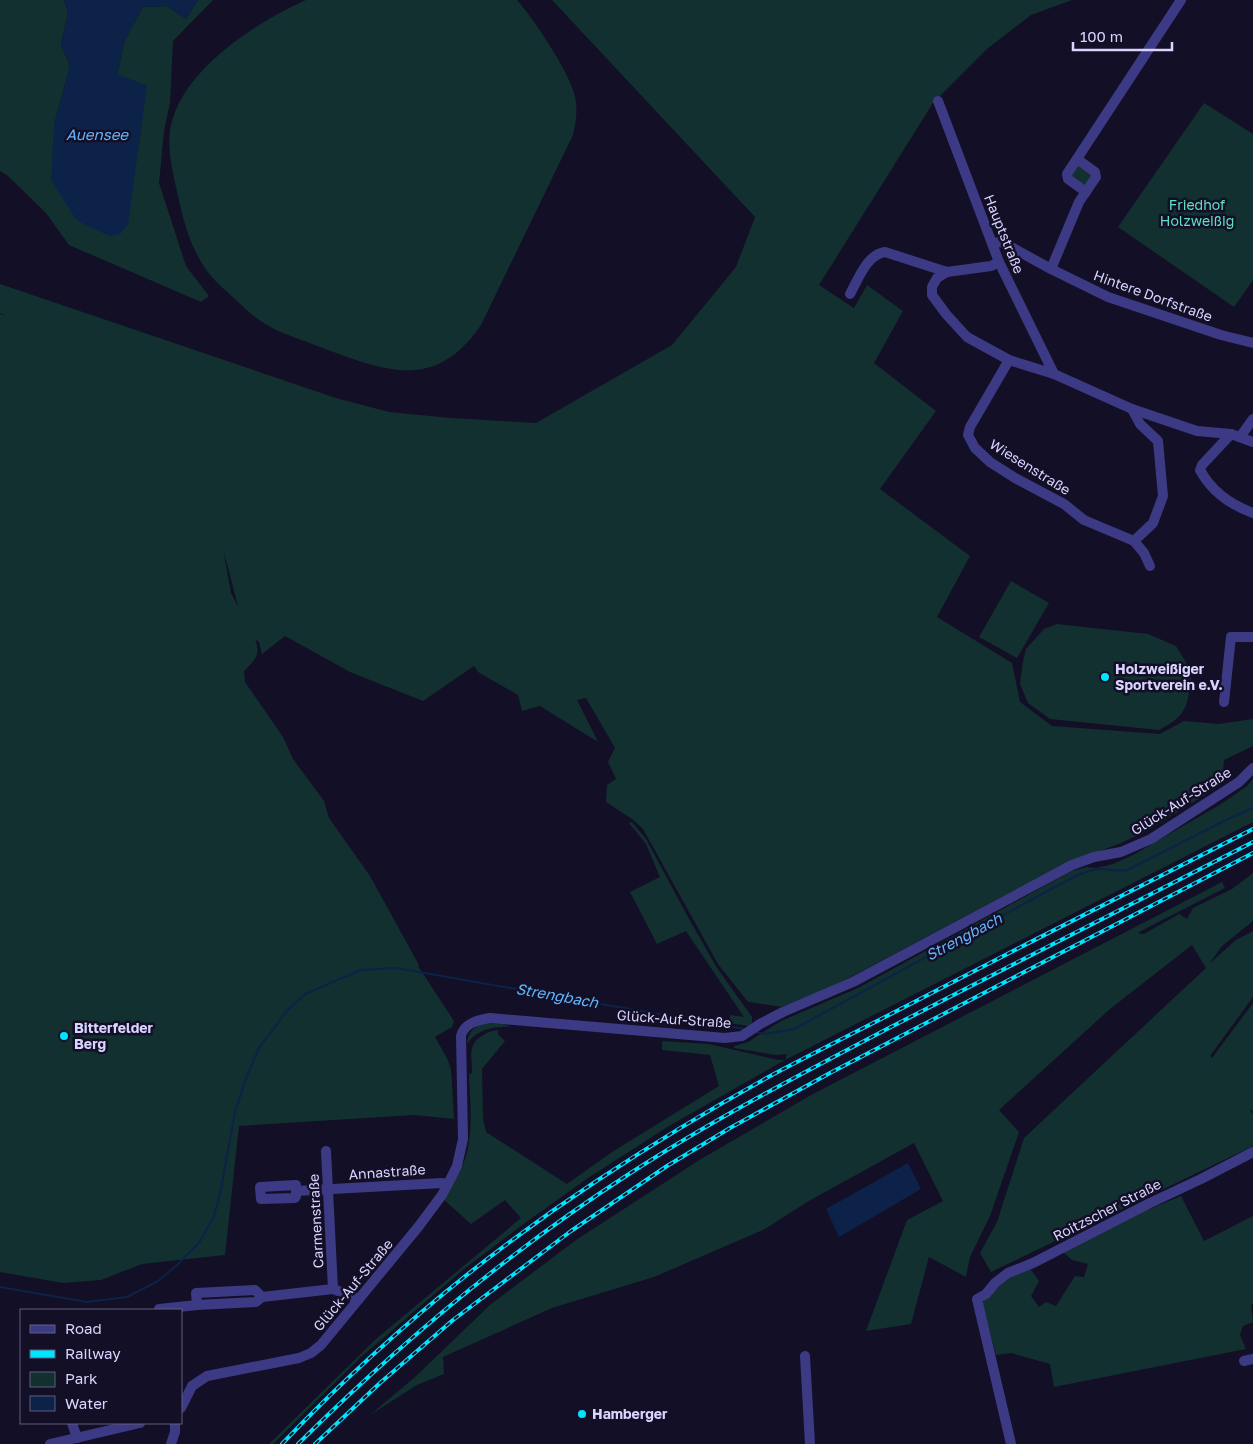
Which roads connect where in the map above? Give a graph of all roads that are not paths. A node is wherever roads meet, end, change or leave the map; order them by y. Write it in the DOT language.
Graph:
graph roads {
  1 [pos="1180,0"];
  2 [pos="938,101"];
  3 [pos="1077,159"];
  4 [pos="1086,192"];
  5 [pos="992,243"];
  6 [pos="999,262"];
  7 [pos="1051,269"];
  8 [pos="947,272"];
  9 [pos="850,294"];
  10 [pos="1253,343"];
  11 [pos="1009,360"];
  12 [pos="1054,374"];
  13 [pos="1132,409"];
  14 [pos="1253,419"];
  15 [pos="1236,436"];
  16 [pos="1253,442"];
  17 [pos="1253,513"];
  18 [pos="1134,541"];
  19 [pos="1150,566"];
  20 [pos="1253,637"];
  21 [pos="1224,702"];
  22 [pos="1253,768"];
  23 [pos="326,1151"];
  24 [pos="1253,1152"];
  25 [pos="447,1185"];
  26 [pos="328,1190"];
  27 [pos="296,1191"];
  28 [pos="333,1289"];
  29 [pos="359,1299"];
  30 [pos="159,1309"];
  31 [pos="805,1356"];
  32 [pos="182,1406"];
  33 [pos="72,1424"];
  34 [pos="175,1424"];
  35 [pos="123,1425"];
  36 [pos="77,1438"];
  37 [pos="50,1444"];
  38 [pos="171,1444"];
  39 [pos="810,1444"];
  40 [pos="1011,1444"];
  1 -- 3 [label="street"];
  2 -- 5 [label="street, Hauptstraße"];
  3 -- 4 [label="street"];
  3 -- 4 [label="street"];
  4 -- 7 [label="street"];
  5 -- 6 [label="street, Hauptstraße"];
  5 -- 7 [label="street, Hintere Dorfstraße"];
  6 -- 8 [label="street"];
  6 -- 12 [label="street, Hauptstraße"];
  7 -- 10 [label="street, Hintere Dorfstraße"];
  8 -- 9 [label="street"];
  8 -- 11 [label="street"];
  11 -- 12 [label="street"];
  11 -- 18 [label="street, Wiesenstraße"];
  12 -- 13 [label="street"];
  13 -- 15 [label="street"];
  13 -- 18 [label="street"];
  14 -- 15 [label="street"];
  15 -- 16 [label="street"];
  15 -- 17 [label="street"];
  18 -- 19 [label="street"];
  20 -- 21 [label="street"];
  22 -- 25 [label="street, Glück-Auf-Straße"];
  23 -- 26 [label="street, Carmenstraße"];
  24 -- 40 [label="street, Roitzscher Straße"];
  25 -- 26 [label="street, Annastraße"];
  25 -- 29 [label="street, Glück-Auf-Straße"];
  26 -- 27 [label="street, Annastraße"];
  26 -- 28 [label="street, Carmenstraße"];
  28 -- 29 [label="street"];
  28 -- 30 [label="street"];
  29 -- 32 [label="street, Glück-Auf-Straße"];
  31 -- 39 [label="street"];
  33 -- 36 [label="street"];
  34 -- 38 [label="street"];
  35 -- 36 [label="street"];
  36 -- 37 [label="street"];
}
